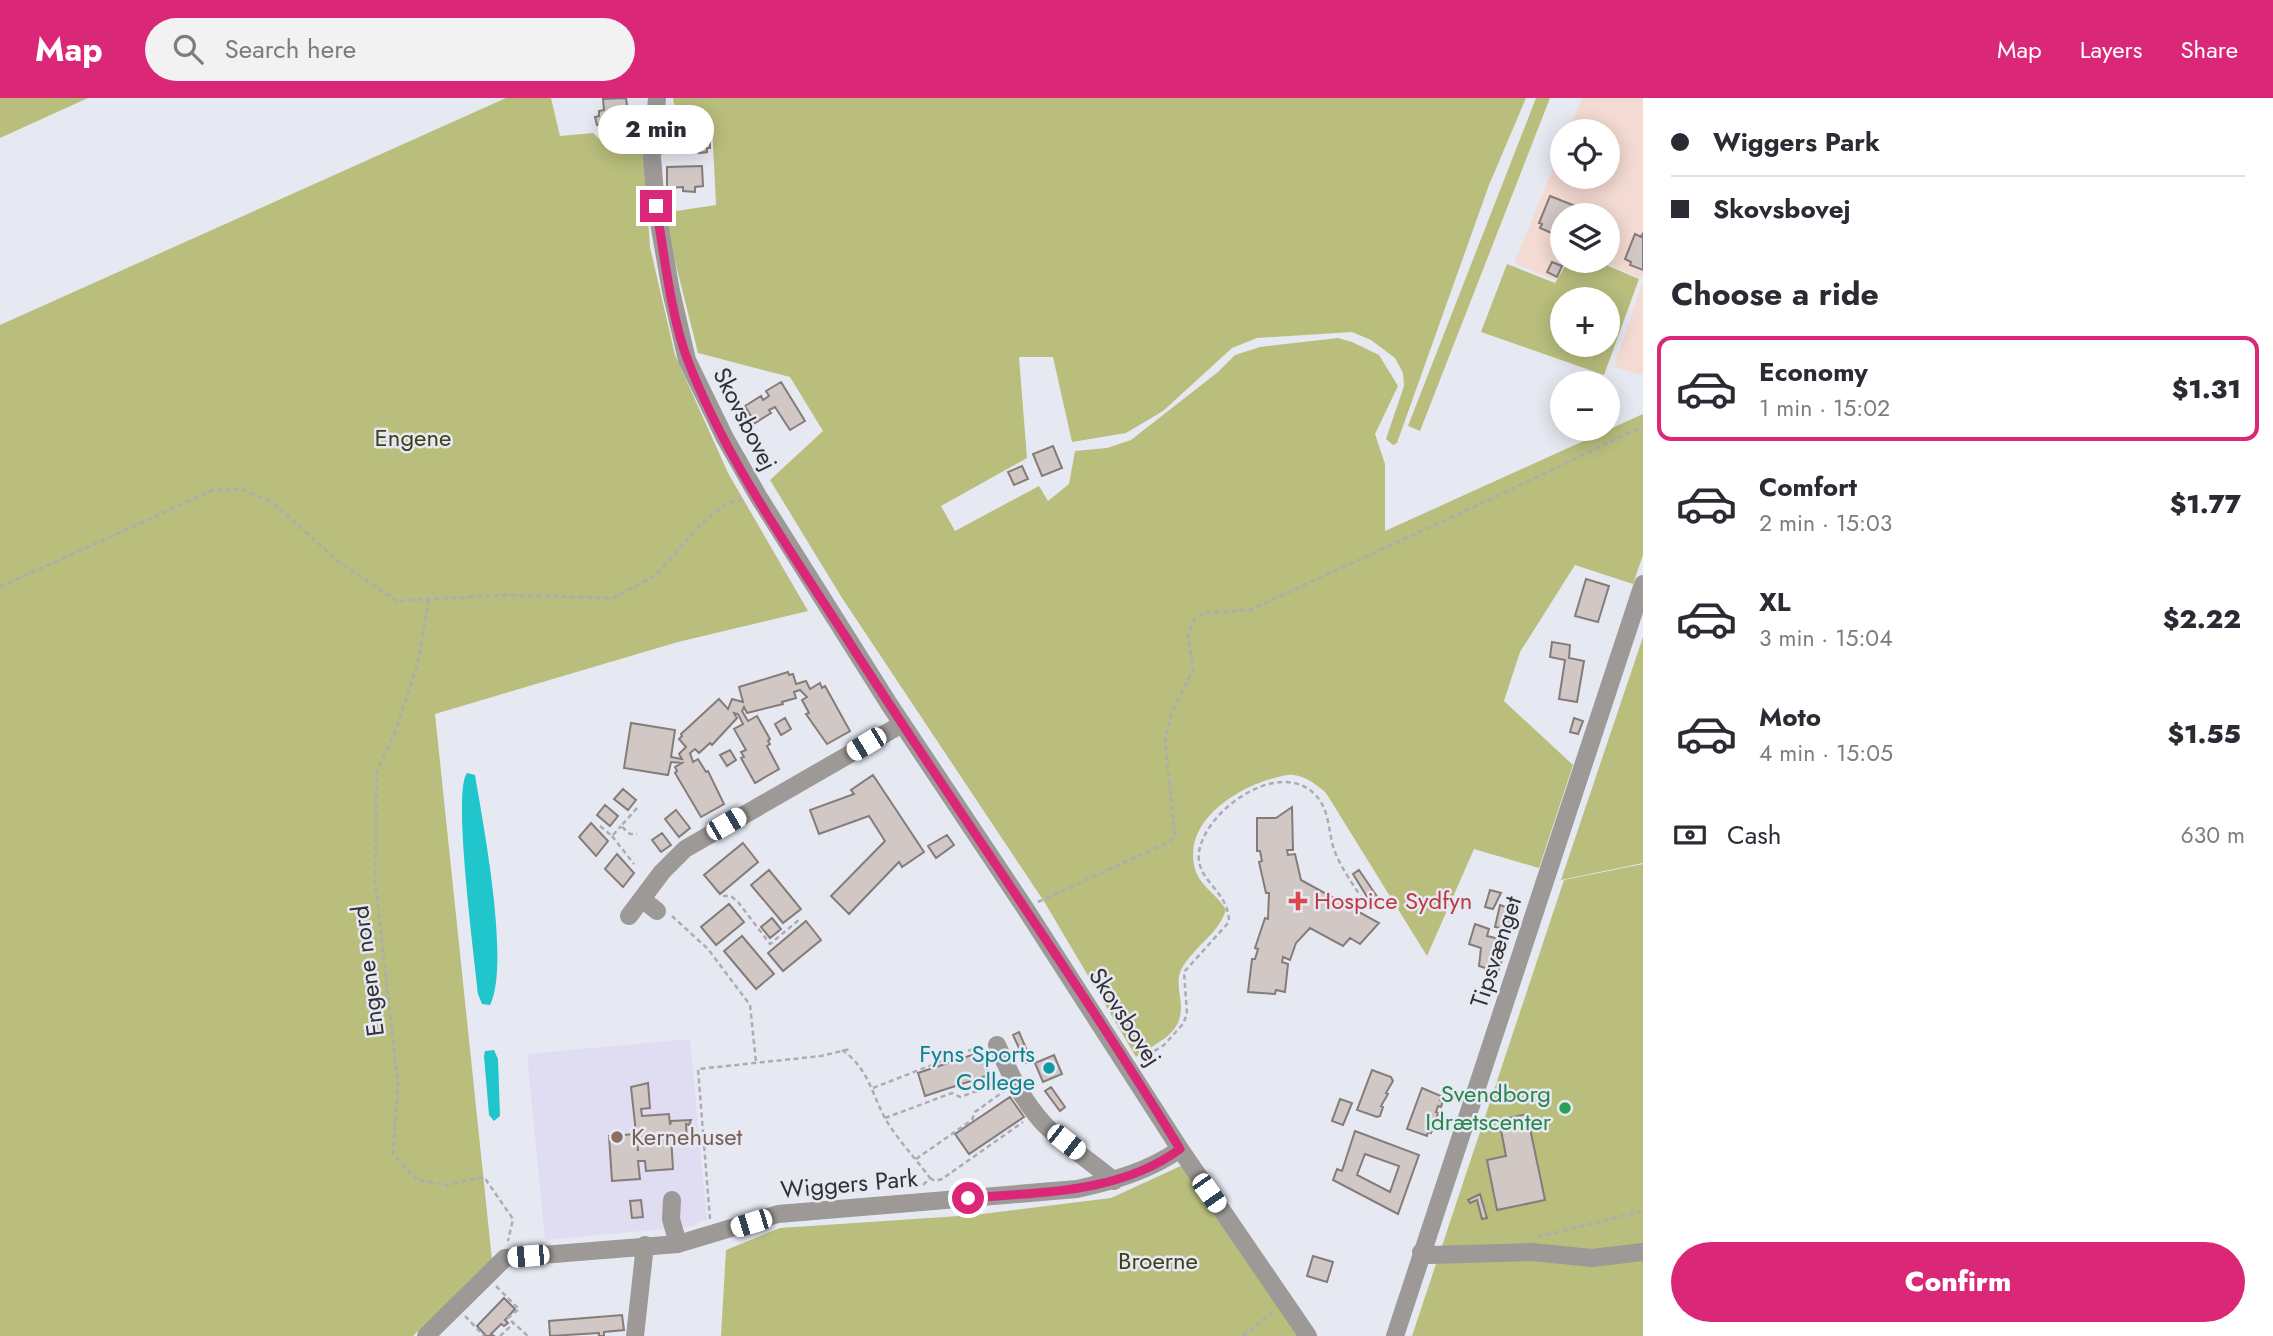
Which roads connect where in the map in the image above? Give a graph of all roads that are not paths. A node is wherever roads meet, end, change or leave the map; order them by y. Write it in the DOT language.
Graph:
graph roads {
  1 [pos="657,98"];
  2 [pos="1643,584"];
  3 [pos="902,724"];
  4 [pos="642,899"];
  5 [pos="657,911"];
  6 [pos="629,916"];
  7 [pos="997,1045"];
  8 [pos="1180,1149"];
  9 [pos="1114,1181"];
  10 [pos="671,1200"];
  11 [pos="678,1244"];
  12 [pos="645,1245"];
  13 [pos="1422,1252"];
  14 [pos="1643,1252"];
  15 [pos="426,1336"];
  16 [pos="635,1336"];
  17 [pos="1308,1336"];
  18 [pos="1395,1336"];
  1 -- 3 [label="street, Skovsbovej"];
  2 -- 13 [label="street, Tipsvænget"];
  3 -- 4 [label="street"];
  3 -- 8 [label="street, Skovsbovej"];
  4 -- 5 [label="street"];
  4 -- 6 [label="street"];
  7 -- 9 [label="street"];
  8 -- 9 [label="street, Wiggers Park"];
  8 -- 17 [label="street, Skovsbovej"];
  9 -- 11 [label="street, Wiggers Park"];
  10 -- 11 [label="street"];
  11 -- 12 [label="street, Wiggers Park"];
  12 -- 15 [label="street, Wiggers Park"];
  12 -- 16 [label="street"];
  13 -- 14 [label="street"];
  13 -- 18 [label="street, Tipsvænget"];
}
